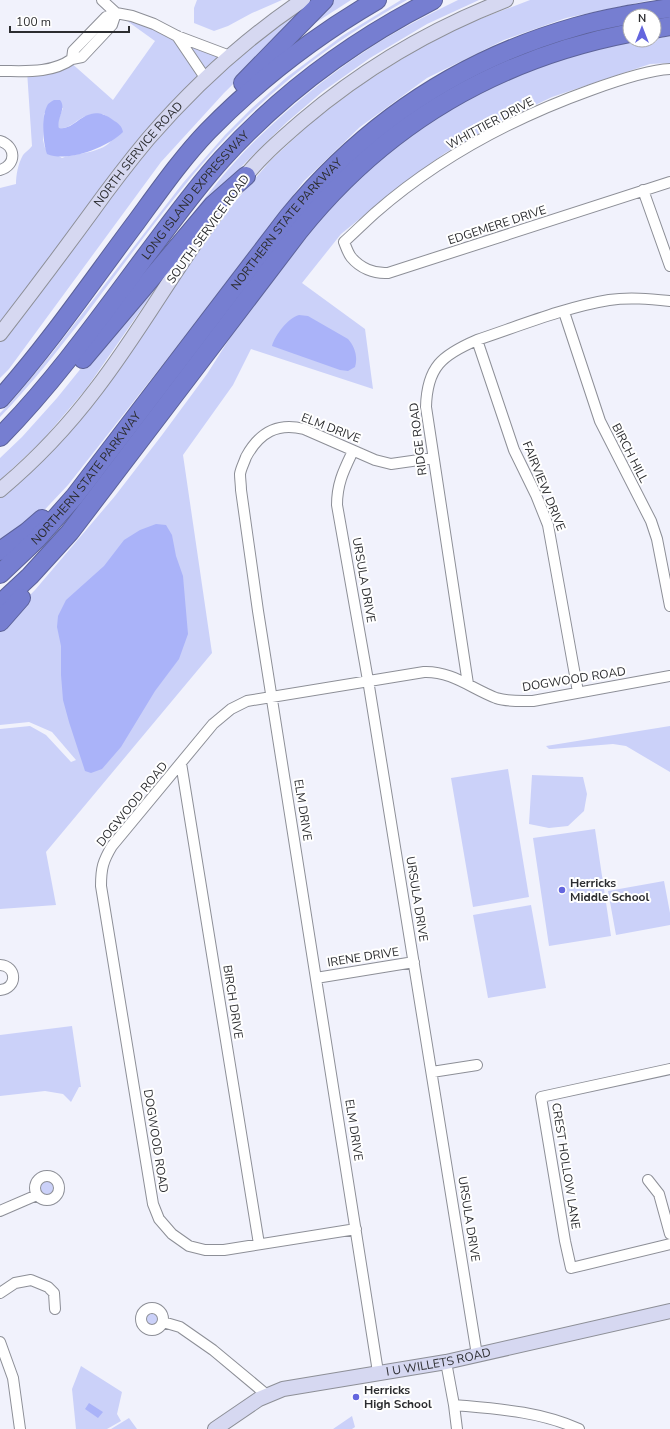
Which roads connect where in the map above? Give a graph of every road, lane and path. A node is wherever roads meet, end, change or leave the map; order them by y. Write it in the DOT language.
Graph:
graph roads {
  1 [pos="102,0"];
  2 [pos="303,0"];
  3 [pos="324,0"];
  4 [pos="377,0"];
  5 [pos="433,0"];
  6 [pos="506,0"];
  7 [pos="670,8"];
  8 [pos="116,13"];
  9 [pos="622,35"];
  10 [pos="177,36"];
  11 [pos="230,56"];
  12 [pos="670,69"];
  13 [pos="0,71"];
  14 [pos="206,80"];
  15 [pos="207,132"];
  16 [pos="0,141"];
  17 [pos="0,170"];
  18 [pos="246,176"];
  19 [pos="670,182"];
  20 [pos="643,190"];
  21 [pos="344,242"];
  22 [pos="670,266"];
  23 [pos="670,301"];
  24 [pos="564,312"];
  25 [pos="0,334"];
  26 [pos="477,340"];
  27 [pos="0,399"];
  28 [pos="0,438"];
  29 [pos="353,450"];
  30 [pos="433,458"];
  31 [pos="103,461"];
  32 [pos="0,490"];
  33 [pos="70,532"];
  34 [pos="0,551"];
  35 [pos="0,574"];
  36 [pos="0,604"];
  37 [pos="670,606"];
  38 [pos="0,622"];
  39 [pos="670,676"];
  40 [pos="368,681"];
  41 [pos="468,684"];
  42 [pos="578,692"];
  43 [pos="271,697"];
  44 [pos="181,763"];
  45 [pos="414,962"];
  46 [pos="0,965"];
  47 [pos="316,978"];
  48 [pos="0,990"];
  49 [pos="477,1065"];
  50 [pos="670,1070"];
  51 [pos="432,1072"];
  52 [pos="648,1180"];
  53 [pos="37,1195"];
  54 [pos="0,1211"];
  55 [pos="356,1229"];
  56 [pos="670,1234"];
  57 [pos="259,1244"];
  58 [pos="670,1244"];
  59 [pos="0,1293"];
  60 [pos="55,1309"];
  61 [pos="670,1311"];
  62 [pos="163,1322"];
  63 [pos="0,1342"];
  64 [pos="477,1355"];
  65 [pos="446,1362"];
  66 [pos="378,1372"];
  67 [pos="267,1395"];
  68 [pos="454,1405"];
  69 [pos="20,1429"];
  70 [pos="215,1429"];
  71 [pos="457,1429"];
  72 [pos="579,1429"];
  1 -- 8 [label="street"];
  2 -- 11 [label="main road, NORTH SERVICE ROAD"];
  3 -- 15 [label="highway"];
  4 -- 15 [label="highway"];
  5 -- 28 [label="highway, LONG ISLAND EXPRESSWAY"];
  6 -- 18 [label="main road, SOUTH SERVICE ROAD"];
  7 -- 31 [label="highway, NORTHERN STATE PARKWAY"];
  8 -- 10 [label="street"];
  8 -- 13 [label="street"];
  9 -- 33 [label="highway, NORTHERN STATE PARKWAY"];
  10 -- 11 [label="street"];
  10 -- 14 [label="street"];
  11 -- 14 [label="main road, NORTH SERVICE ROAD"];
  12 -- 21 [label="street, WHITTIER DRIVE"];
  14 -- 25 [label="main road, NORTH SERVICE ROAD"];
  15 -- 27 [label="highway"];
  16 -- 17 [label="street"];
  18 -- 28 [label="highway"];
  18 -- 32 [label="main road, SOUTH SERVICE ROAD"];
  19 -- 20 [label="street, EDGEMERE DRIVE"];
  20 -- 21 [label="street, EDGEMERE DRIVE"];
  20 -- 22 [label="street"];
  23 -- 24 [label="street, RIDGE ROAD"];
  24 -- 26 [label="street, RIDGE ROAD"];
  24 -- 37 [label="street, BIRCH HILL"];
  26 -- 30 [label="street, RIDGE ROAD"];
  26 -- 42 [label="street, FAIRVIEW DRIVE"];
  29 -- 30 [label="street, ELM DRIVE"];
  29 -- 40 [label="street, URSULA DRIVE"];
  29 -- 43 [label="street, ELM DRIVE"];
  30 -- 41 [label="street, RIDGE ROAD"];
  31 -- 34 [label="highway"];
  31 -- 35 [label="highway, NORTHERN STATE PARKWAY"];
  33 -- 36 [label="highway, NORTHERN STATE PARKWAY"];
  33 -- 38 [label="highway"];
  39 -- 42 [label="street, DOGWOOD ROAD"];
  40 -- 41 [label="street, DOGWOOD ROAD"];
  40 -- 43 [label="street, DOGWOOD ROAD"];
  40 -- 45 [label="street, URSULA DRIVE"];
  41 -- 42 [label="street, DOGWOOD ROAD"];
  43 -- 44 [label="street, DOGWOOD ROAD"];
  43 -- 47 [label="street, ELM DRIVE"];
  44 -- 57 [label="street, BIRCH DRIVE"];
  44 -- 57 [label="street, DOGWOOD ROAD"];
  45 -- 47 [label="street, IRENE DRIVE"];
  45 -- 51 [label="street, URSULA DRIVE"];
  46 -- 48 [label="street"];
  47 -- 55 [label="street, ELM DRIVE"];
  49 -- 51 [label="street"];
  50 -- 58 [label="street, CREST HOLLOW LANE"];
  51 -- 64 [label="street, URSULA DRIVE"];
  52 -- 56 [label="street"];
  53 -- 54 [label="street"];
  55 -- 57 [label="street, DOGWOOD ROAD"];
  55 -- 66 [label="street, ELM DRIVE"];
  59 -- 60 [label="street"];
  61 -- 64 [label="main road, I U WILLETS ROAD"];
  62 -- 67 [label="street"];
  63 -- 69 [label="street"];
  64 -- 65 [label="main road, I U WILLETS ROAD"];
  65 -- 66 [label="main road, I U WILLETS ROAD"];
  65 -- 68 [label="street"];
  66 -- 67 [label="main road, I U WILLETS ROAD"];
  67 -- 70 [label="main road, I U WILLETS ROAD"];
  68 -- 71 [label="street"];
  68 -- 72 [label="street"];
}
